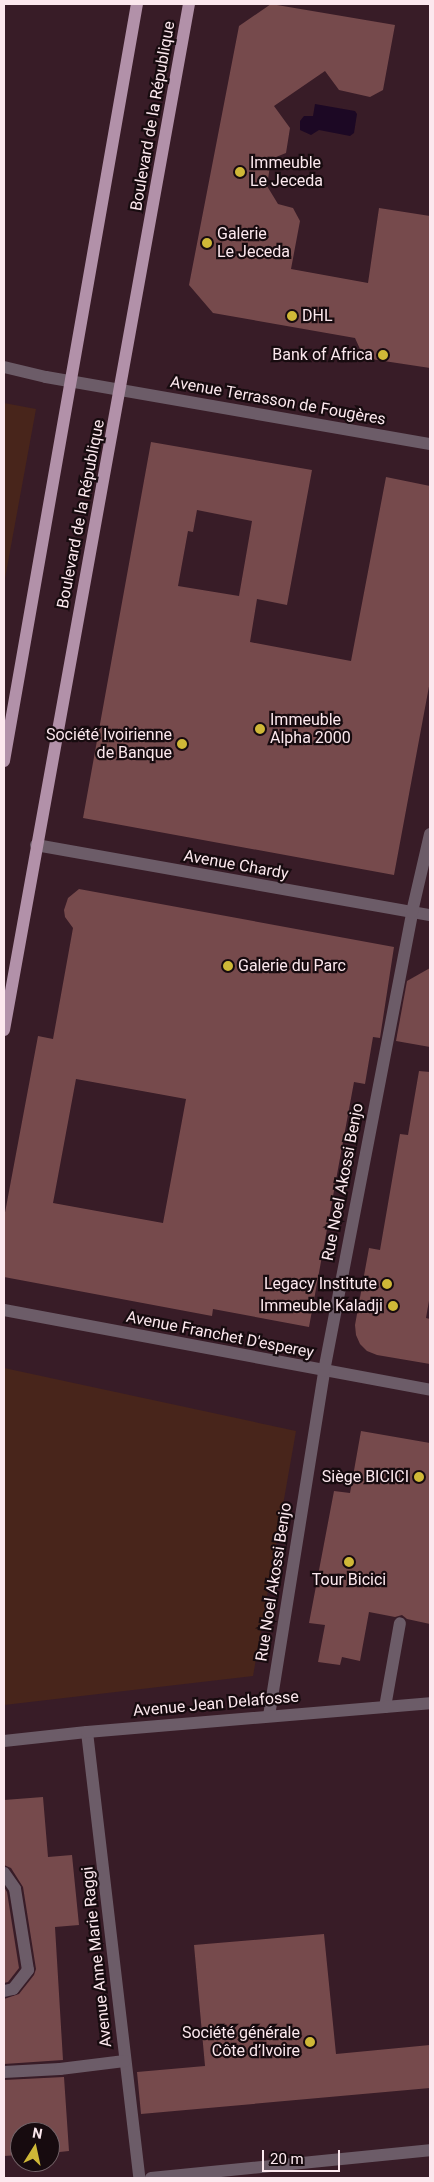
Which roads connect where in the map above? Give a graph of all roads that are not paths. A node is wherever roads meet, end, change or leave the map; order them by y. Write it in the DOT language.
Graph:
graph roads {
  1 [pos="137,4"];
  2 [pos="189,4"];
  3 [pos="4,367"];
  4 [pos="72,380"];
  5 [pos="121,389"];
  6 [pos="430,444"];
  7 [pos="4,761"];
  8 [pos="430,834"];
  9 [pos="36,845"];
  10 [pos="412,912"];
  11 [pos="430,915"];
  12 [pos="4,1030"];
  13 [pos="4,1310"];
  14 [pos="324,1371"];
  15 [pos="430,1390"];
  16 [pos="400,1623"];
  17 [pos="430,1703"];
  18 [pos="384,1706"];
  19 [pos="270,1716"];
  20 [pos="87,1732"];
  21 [pos="4,1741"];
  22 [pos="4,1873"];
  23 [pos="4,1991"];
  24 [pos="124,2061"];
  25 [pos="4,2072"];
  26 [pos="430,2150"];
  27 [pos="140,2178"];
  28 [pos="151,2178"];
  1 -- 4 [label="main road, Boulevard de la République"];
  2 -- 5 [label="main road, Boulevard de la République"];
  3 -- 4 [label="street, Avenue Terrasson de Fougères"];
  4 -- 5 [label="street, Avenue Terrasson de Fougères"];
  4 -- 7 [label="main road, Boulevard de la République"];
  5 -- 6 [label="street, Avenue Terrasson de Fougères"];
  5 -- 9 [label="main road, Boulevard de la République"];
  8 -- 10 [label="street, Rue Noel Akossi Benjo"];
  9 -- 10 [label="street, Avenue Chardy"];
  9 -- 12 [label="main road, Boulevard de la République"];
  10 -- 11 [label="street, Avenue Chardy"];
  10 -- 14 [label="street, Rue Noel Akossi Benjo"];
  13 -- 14 [label="street, Avenue Franchet D'esperey"];
  14 -- 15 [label="street, Avenue Franchet D'esperey"];
  14 -- 19 [label="street, Rue Noel Akossi Benjo"];
  16 -- 18 [label="street"];
  17 -- 18 [label="street, Avenue Jean Delafosse"];
  18 -- 19 [label="street, Avenue Jean Delafosse"];
  19 -- 20 [label="street, Avenue Jean Delafosse"];
  20 -- 21 [label="street, Avenue Jean Delafosse"];
  20 -- 24 [label="street, Avenue Anne Marie Raggi"];
  22 -- 23 [label="street"];
  24 -- 25 [label="street"];
  24 -- 27 [label="street, Avenue Anne Marie Raggi"];
  26 -- 28 [label="street"];
}
